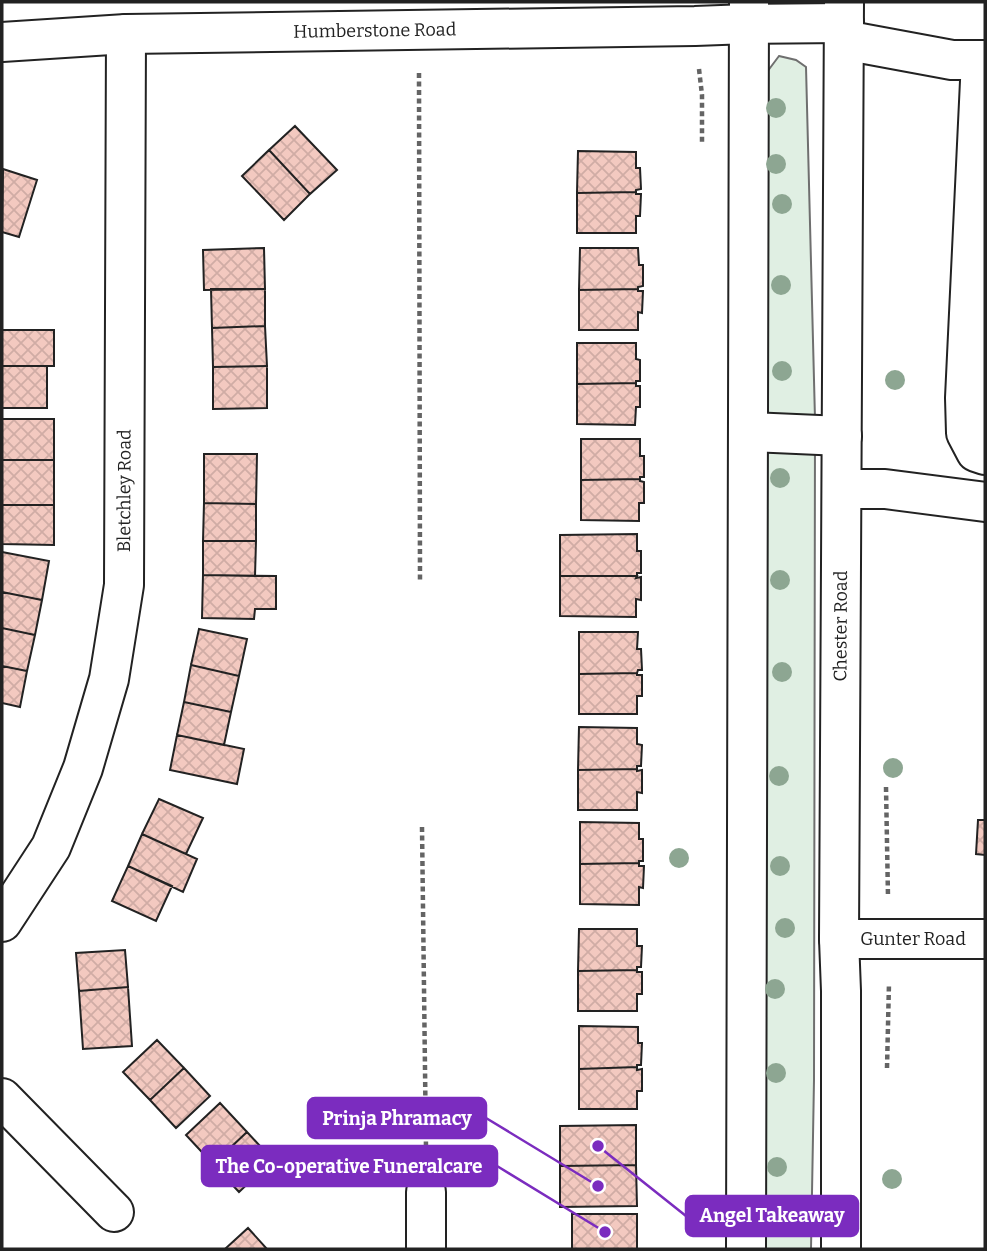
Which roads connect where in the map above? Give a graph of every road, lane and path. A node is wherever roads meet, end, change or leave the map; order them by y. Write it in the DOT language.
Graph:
graph roads {
  1 [pos="748,13"];
  2 [pos="844,22"];
  3 [pos="419,30"];
  4 [pos="126,34"];
  5 [pos="2,42"];
  6 [pos="983,60"];
  7 [pos="748,432"];
  8 [pos="842,436"];
  9 [pos="985,455"];
  10 [pos="842,489"];
  11 [pos="985,502"];
  12 [pos="420,581"];
  13 [pos="422,827"];
  14 [pos="2,922"];
  15 [pos="839,939"];
  16 [pos="985,939"];
  17 [pos="2,1098"];
  18 [pos="426,1192"];
  19 [pos="114,1212"];
  20 [pos="426,1249"];
  21 [pos="746,1249"];
  22 [pos="842,1249"];
  1 -- 2 [label="main road, Humberstone Road"];
  1 -- 3 [label="main road, Humberstone Road"];
  1 -- 7 [label="main road"];
  2 -- 6 [label="main road, Humberstone Road"];
  2 -- 8 [label="main road, Chester Road"];
  3 -- 4 [label="main road, Humberstone Road"];
  3 -- 12 [label="path"];
  4 -- 5 [label="main road, Humberstone Road"];
  4 -- 14 [label="main road, Bletchley Road"];
  6 -- 9 [label="main road"];
  7 -- 8 [label="main road"];
  7 -- 21 [label="main road"];
  8 -- 10 [label="main road, Chester Road"];
  10 -- 11 [label="main road"];
  10 -- 15 [label="main road, Chester Road"];
  13 -- 18 [label="path"];
  15 -- 16 [label="main road, Gunter Road"];
  15 -- 22 [label="main road, Chester Road"];
  17 -- 19 [label="main road"];
  18 -- 20 [label="main road"];
}
